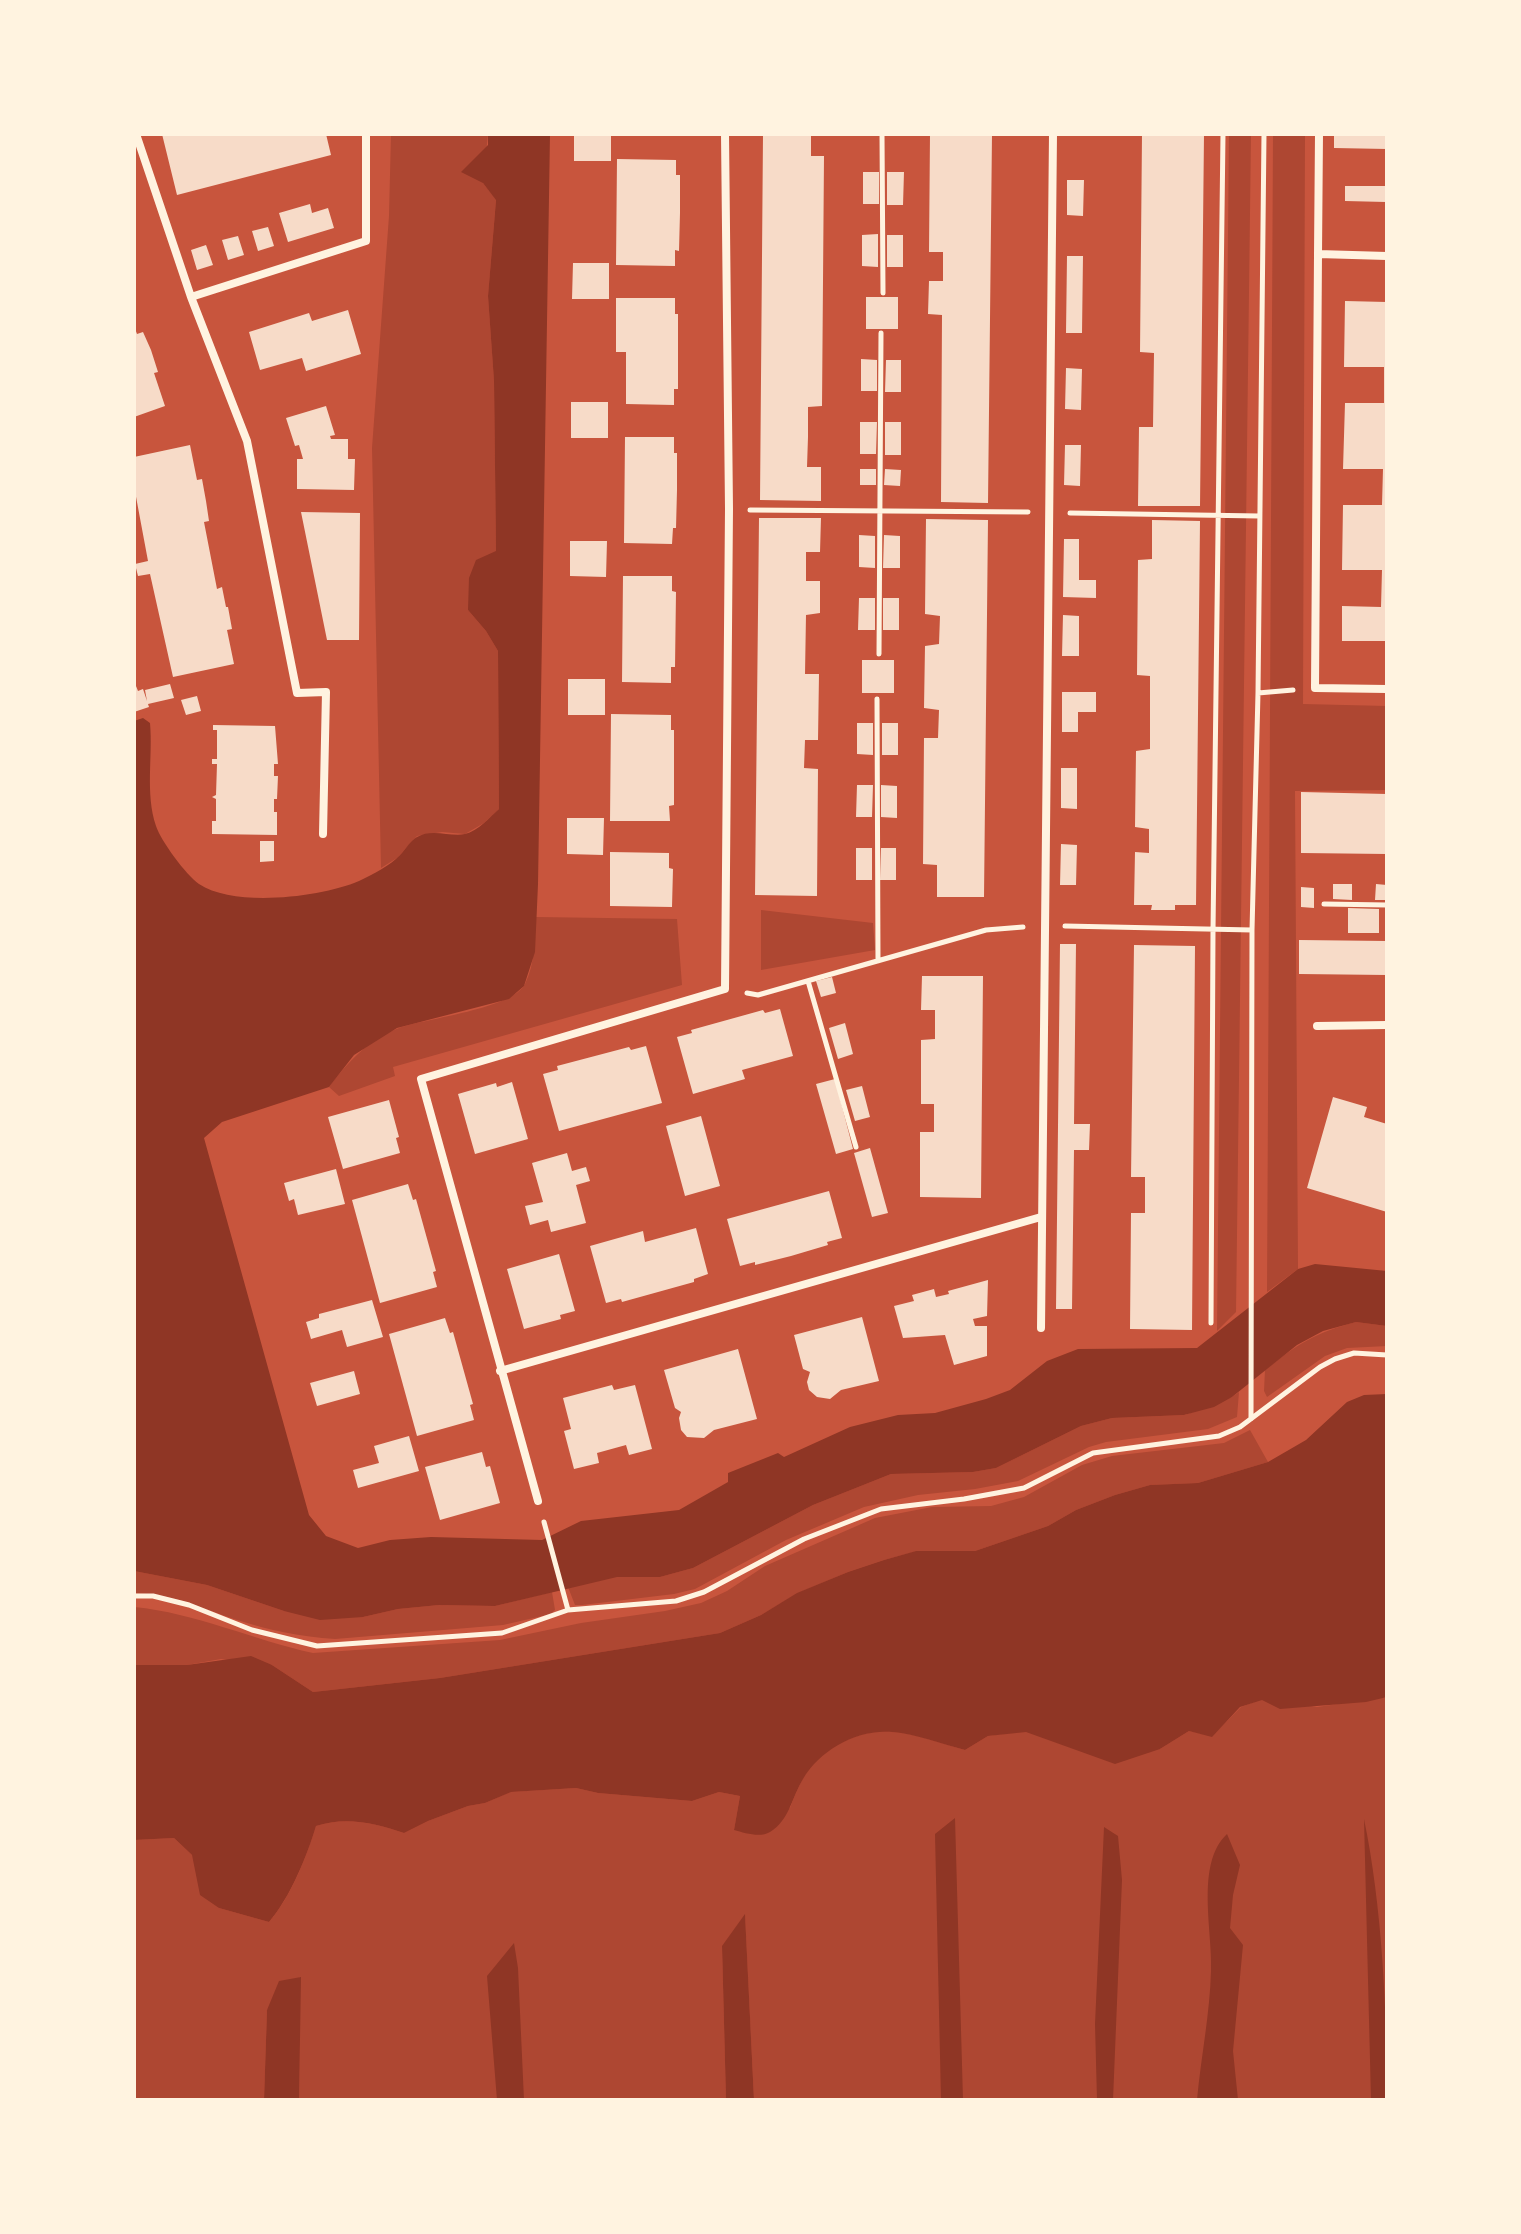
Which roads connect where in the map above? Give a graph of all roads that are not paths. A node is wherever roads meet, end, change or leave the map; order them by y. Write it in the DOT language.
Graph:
graph roads {
  1 [pos="136,134"];
  2 [pos="366,134"];
  3 [pos="725,134"];
  4 [pos="1053,134"];
  5 [pos="1319,134"];
  6 [pos="1318,254"];
  7 [pos="1387,256"];
  8 [pos="191,297"];
  9 [pos="1387,689"];
  10 [pos="323,834"];
  11 [pos="1387,1025"];
  12 [pos="1317,1026"];
  13 [pos="1041,1217"];
  14 [pos="1041,1328"];
  15 [pos="500,1371"];
  16 [pos="538,1501"];
  1 -- 8 [label="street"];
  2 -- 8 [label="street"];
  3 -- 15 [label="street"];
  4 -- 13 [label="street"];
  5 -- 6 [label="street"];
  6 -- 7 [label="street"];
  6 -- 9 [label="street"];
  8 -- 10 [label="street"];
  11 -- 12 [label="street"];
  13 -- 14 [label="street"];
  13 -- 15 [label="street"];
  15 -- 16 [label="street"];
}
